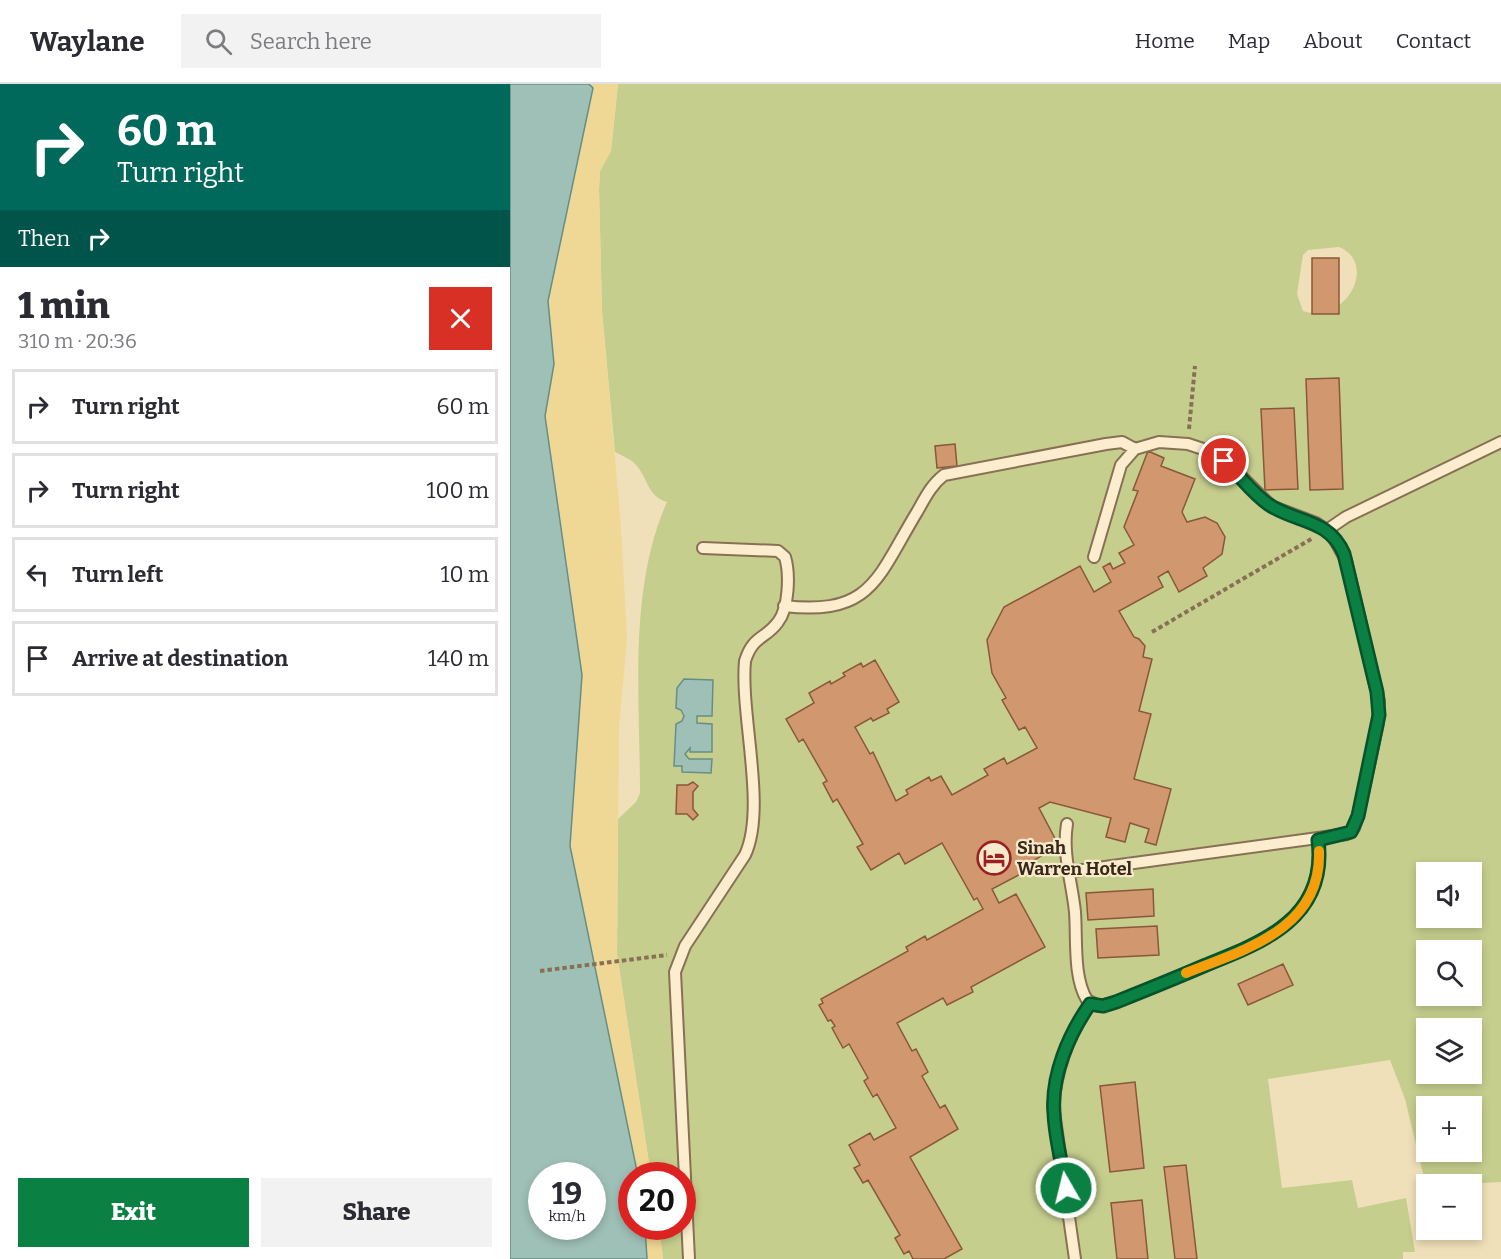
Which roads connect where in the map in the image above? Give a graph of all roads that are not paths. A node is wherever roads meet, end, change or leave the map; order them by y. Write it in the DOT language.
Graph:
graph roads {
  1 [pos="1501,442"];
  2 [pos="1135,448"];
  3 [pos="1327,530"];
  4 [pos="702,549"];
  5 [pos="1094,557"];
  6 [pos="784,606"];
  7 [pos="1067,824"];
  8 [pos="1318,840"];
  9 [pos="1068,872"];
  10 [pos="1090,1004"];
  11 [pos="689,1259"];
  12 [pos="1076,1259"];
  1 -- 3 [label="lane"];
  2 -- 3 [label="lane"];
  2 -- 5 [label="lane"];
  2 -- 6 [label="lane"];
  3 -- 8 [label="lane"];
  4 -- 6 [label="lane"];
  6 -- 11 [label="lane"];
  7 -- 9 [label="lane"];
  8 -- 9 [label="lane"];
  8 -- 10 [label="lane"];
  9 -- 10 [label="lane"];
  10 -- 12 [label="lane"];
}
